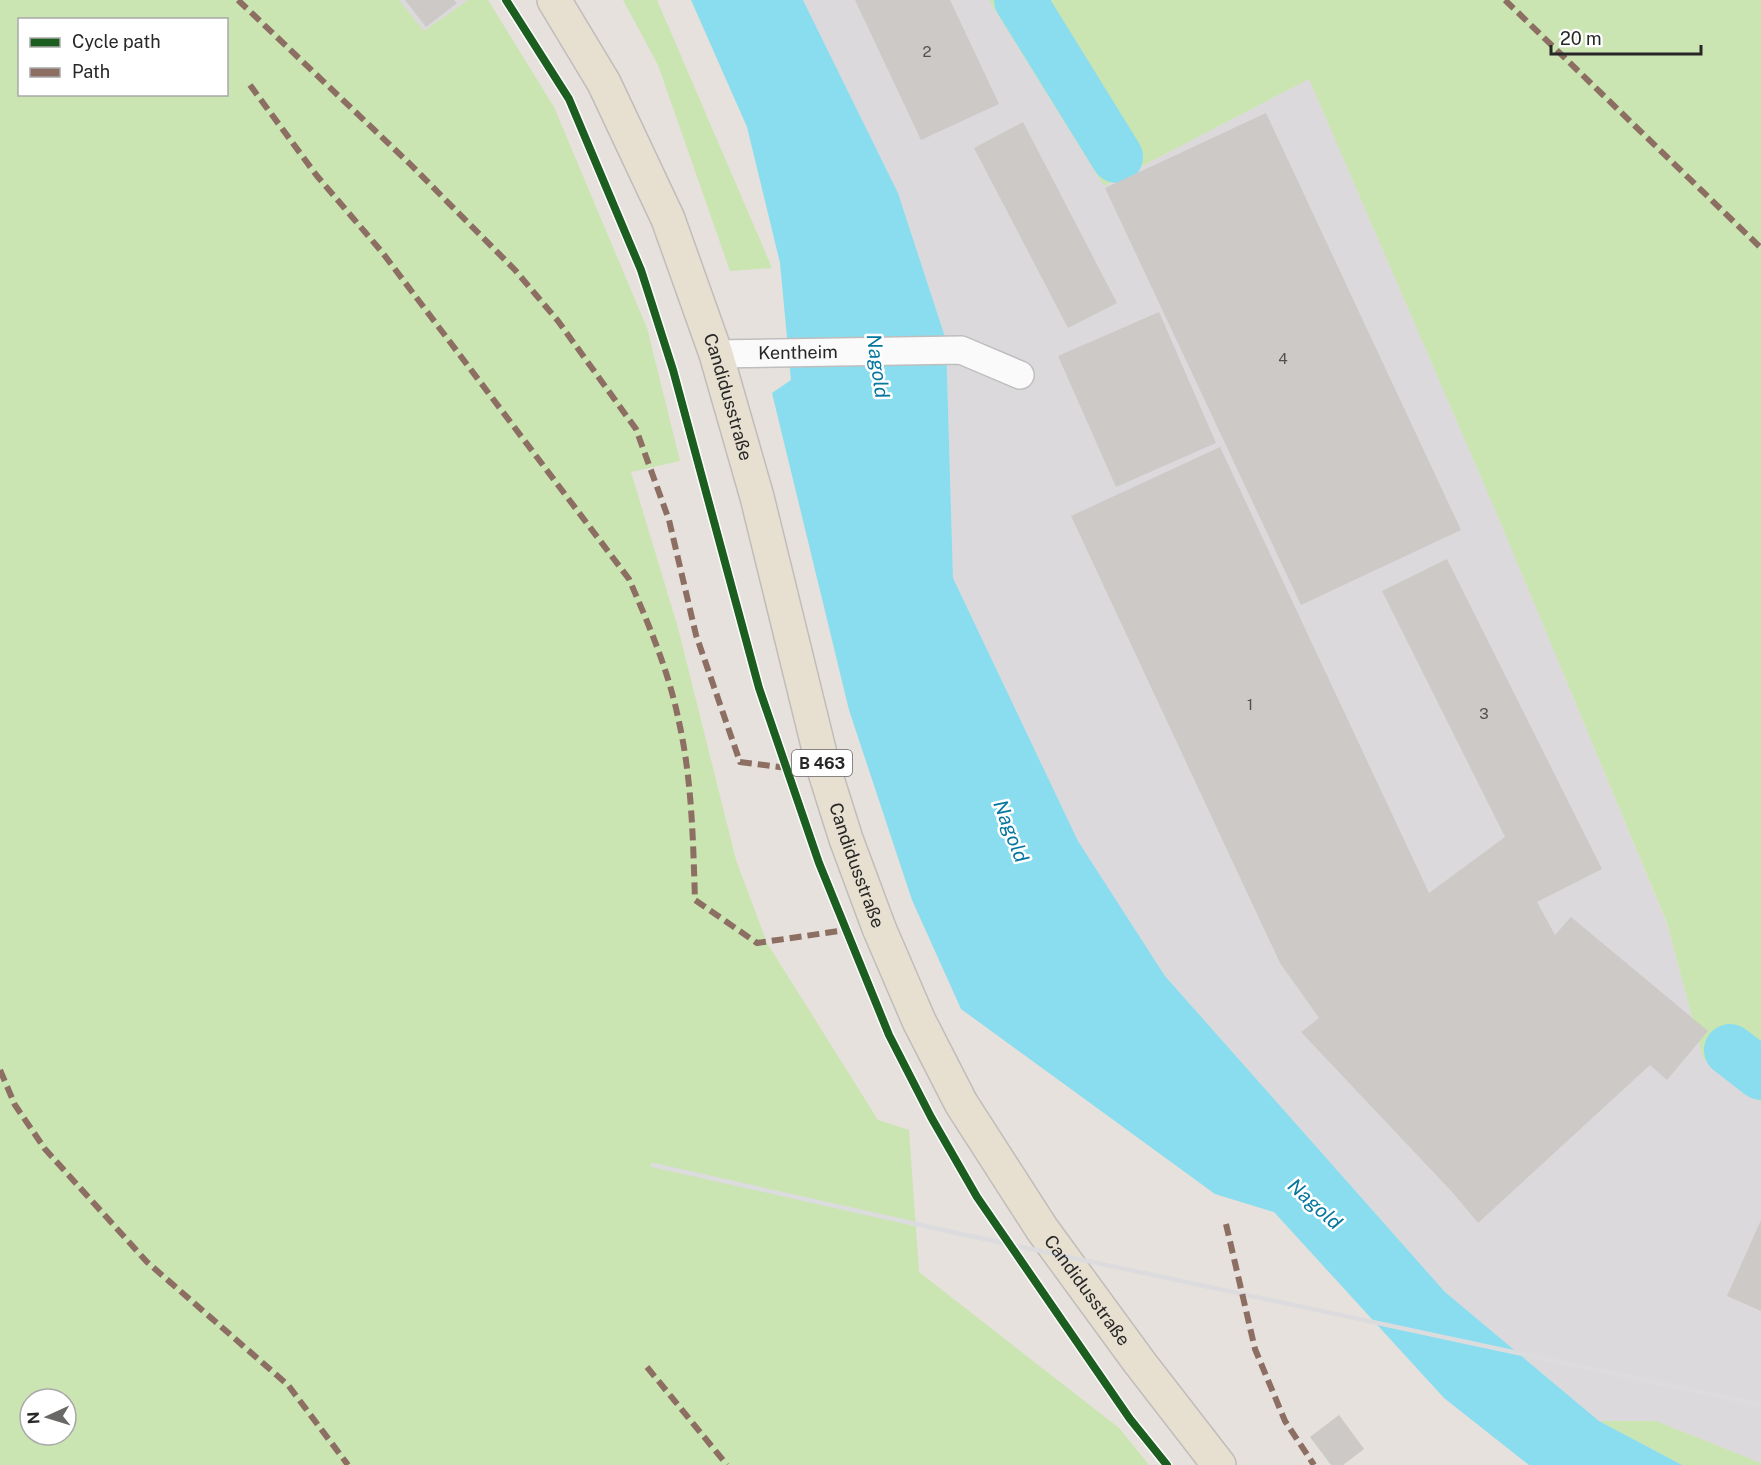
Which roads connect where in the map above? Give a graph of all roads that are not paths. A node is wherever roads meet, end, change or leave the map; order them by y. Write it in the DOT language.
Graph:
graph roads {
  1 [pos="554,0"];
  2 [pos="716,354"];
  3 [pos="1020,375"];
  4 [pos="1219,1465"];
  1 -- 2 [label="main road, Candidusstraße / B 463"];
  2 -- 3 [label="lane, Kentheim"];
  2 -- 4 [label="main road, Candidusstraße / B 463"];
}
